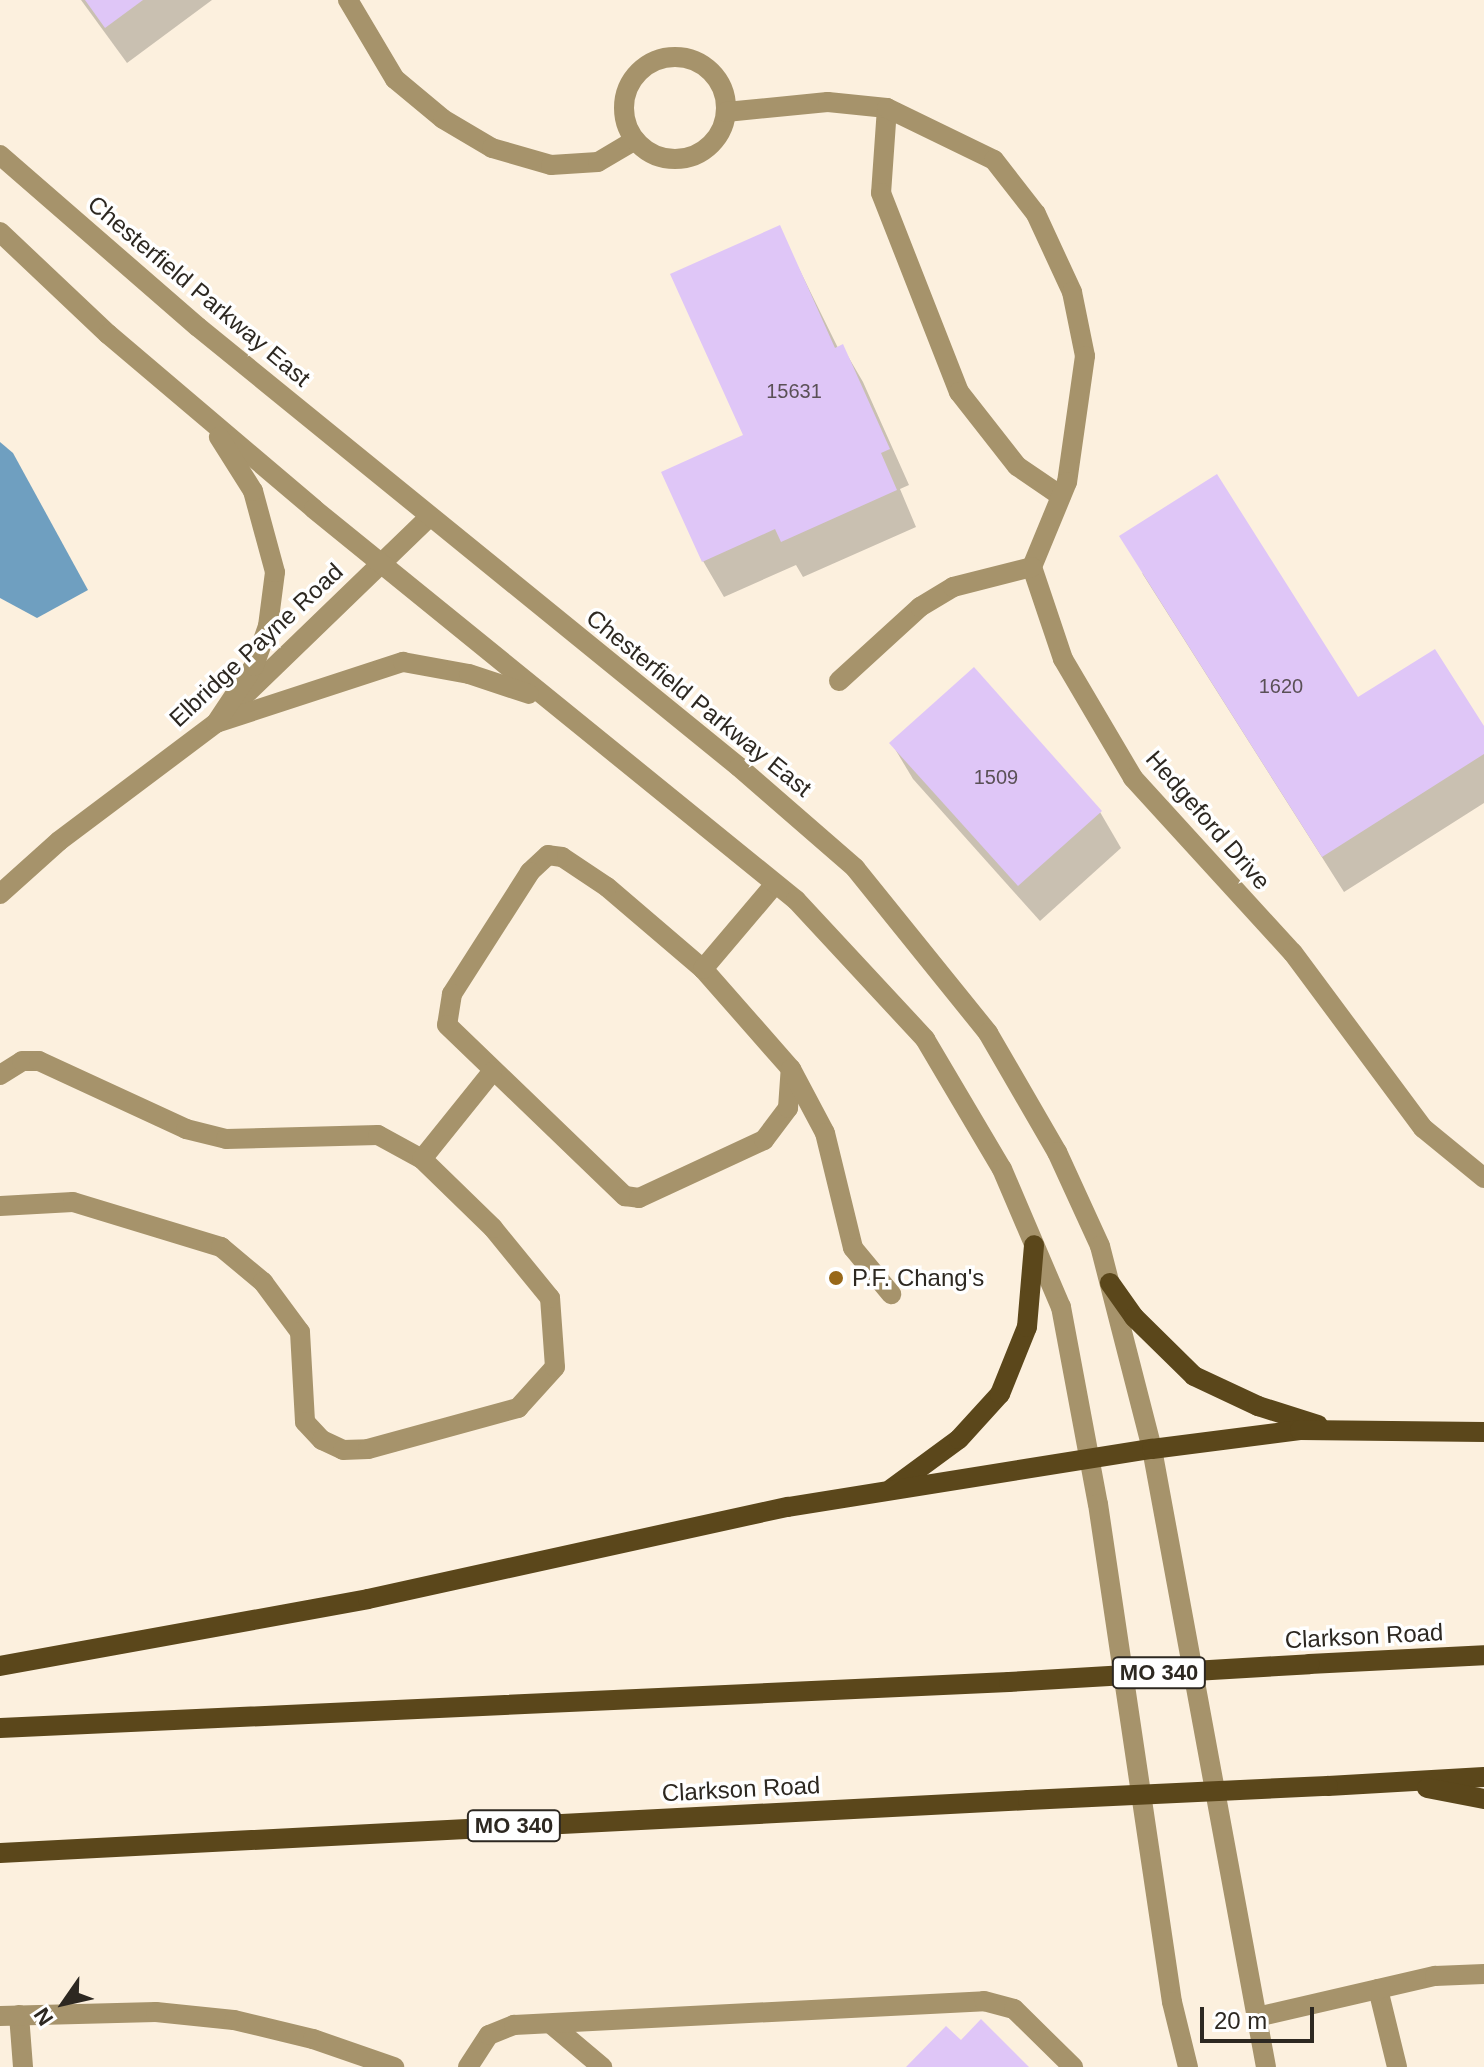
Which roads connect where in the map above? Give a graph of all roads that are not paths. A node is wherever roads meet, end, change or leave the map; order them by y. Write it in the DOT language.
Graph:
graph roads {
  1 [pos="348,0"];
  2 [pos="887,108"];
  3 [pos="726,112"];
  4 [pos="635,140"];
  5 [pos="0,155"];
  6 [pos="0,232"];
  7 [pos="209,420"];
  8 [pos="1061,496"];
  9 [pos="429,517"];
  10 [pos="381,565"];
  11 [pos="1032,567"];
  12 [pos="839,681"];
  13 [pos="543,698"];
  14 [pos="216,723"];
  15 [pos="775,884"];
  16 [pos="0,894"];
  17 [pos="703,969"];
  18 [pos="791,1069"];
  19 [pos="492,1072"];
  20 [pos="0,1075"];
  21 [pos="422,1159"];
  22 [pos="1484,1178"];
  23 [pos="0,1206"];
  24 [pos="1034,1245"];
  25 [pos="1110,1283"];
  26 [pos="891,1294"];
  27 [pos="1337,1431"];
  28 [pos="1484,1432"];
  29 [pos="1152,1449"];
  30 [pos="1089,1459"];
  31 [pos="888,1491"];
  32 [pos="1484,1655"];
  33 [pos="0,1666"];
  34 [pos="0,1728"];
  35 [pos="1484,1777"];
  36 [pos="1392,1782"];
  37 [pos="1484,1799"];
  38 [pos="0,1853"];
  39 [pos="1484,1974"];
  40 [pos="1378,1989"];
  41 [pos="10,2016"];
  42 [pos="1257,2017"];
  43 [pos="551,2024"];
  44 [pos="23,2067"];
  45 [pos="394,2067"];
  46 [pos="468,2067"];
  47 [pos="602,2067"];
  48 [pos="1073,2067"];
  49 [pos="1188,2067"];
  50 [pos="1266,2067"];
  51 [pos="1397,2067"];
  1 -- 4 [label="street"];
  2 -- 3 [label="street"];
  2 -- 8 [label="street"];
  2 -- 8 [label="street"];
  3 -- 4 [label="street"];
  3 -- 4 [label="street"];
  5 -- 9 [label="street, Chesterfield Parkway East"];
  6 -- 7 [label="street"];
  7 -- 10 [label="street"];
  7 -- 14 [label="street"];
  8 -- 11 [label="street"];
  9 -- 10 [label="street, Elbridge Payne Road"];
  9 -- 25 [label="street, Chesterfield Parkway East"];
  10 -- 13 [label="street"];
  10 -- 14 [label="street, Elbridge Payne Road"];
  11 -- 12 [label="street"];
  11 -- 22 [label="street, Hedgeford Drive"];
  13 -- 14 [label="street"];
  13 -- 15 [label="street"];
  14 -- 16 [label="street, Elbridge Payne Road"];
  15 -- 17 [label="street"];
  15 -- 24 [label="street"];
  17 -- 18 [label="street"];
  17 -- 19 [label="street"];
  18 -- 19 [label="street"];
  18 -- 26 [label="street"];
  19 -- 21 [label="street"];
  20 -- 21 [label="street"];
  21 -- 23 [label="street"];
  24 -- 30 [label="street"];
  24 -- 31 [label="main road"];
  25 -- 27 [label="main road"];
  25 -- 29 [label="street, Chesterfield Parkway East"];
  27 -- 28 [label="main road"];
  27 -- 29 [label="main road"];
  29 -- 30 [label="main road"];
  29 -- 42 [label="street, Chesterfield Parkway East"];
  30 -- 31 [label="main road"];
  30 -- 49 [label="street"];
  31 -- 33 [label="main road"];
  32 -- 34 [label="main road, Clarkson Road / MO 340, bridge"];
  35 -- 36 [label="main road, Clarkson Road / MO 340"];
  36 -- 37 [label="main road"];
  36 -- 38 [label="main road, Clarkson Road / MO 340, bridge"];
  39 -- 40 [label="street"];
  40 -- 42 [label="street"];
  40 -- 51 [label="street"];
  41 -- 44 [label="street"];
  41 -- 45 [label="street"];
  42 -- 50 [label="street, Chesterfield Parkway East"];
  43 -- 46 [label="street"];
  43 -- 47 [label="street"];
  43 -- 48 [label="street"];
}
